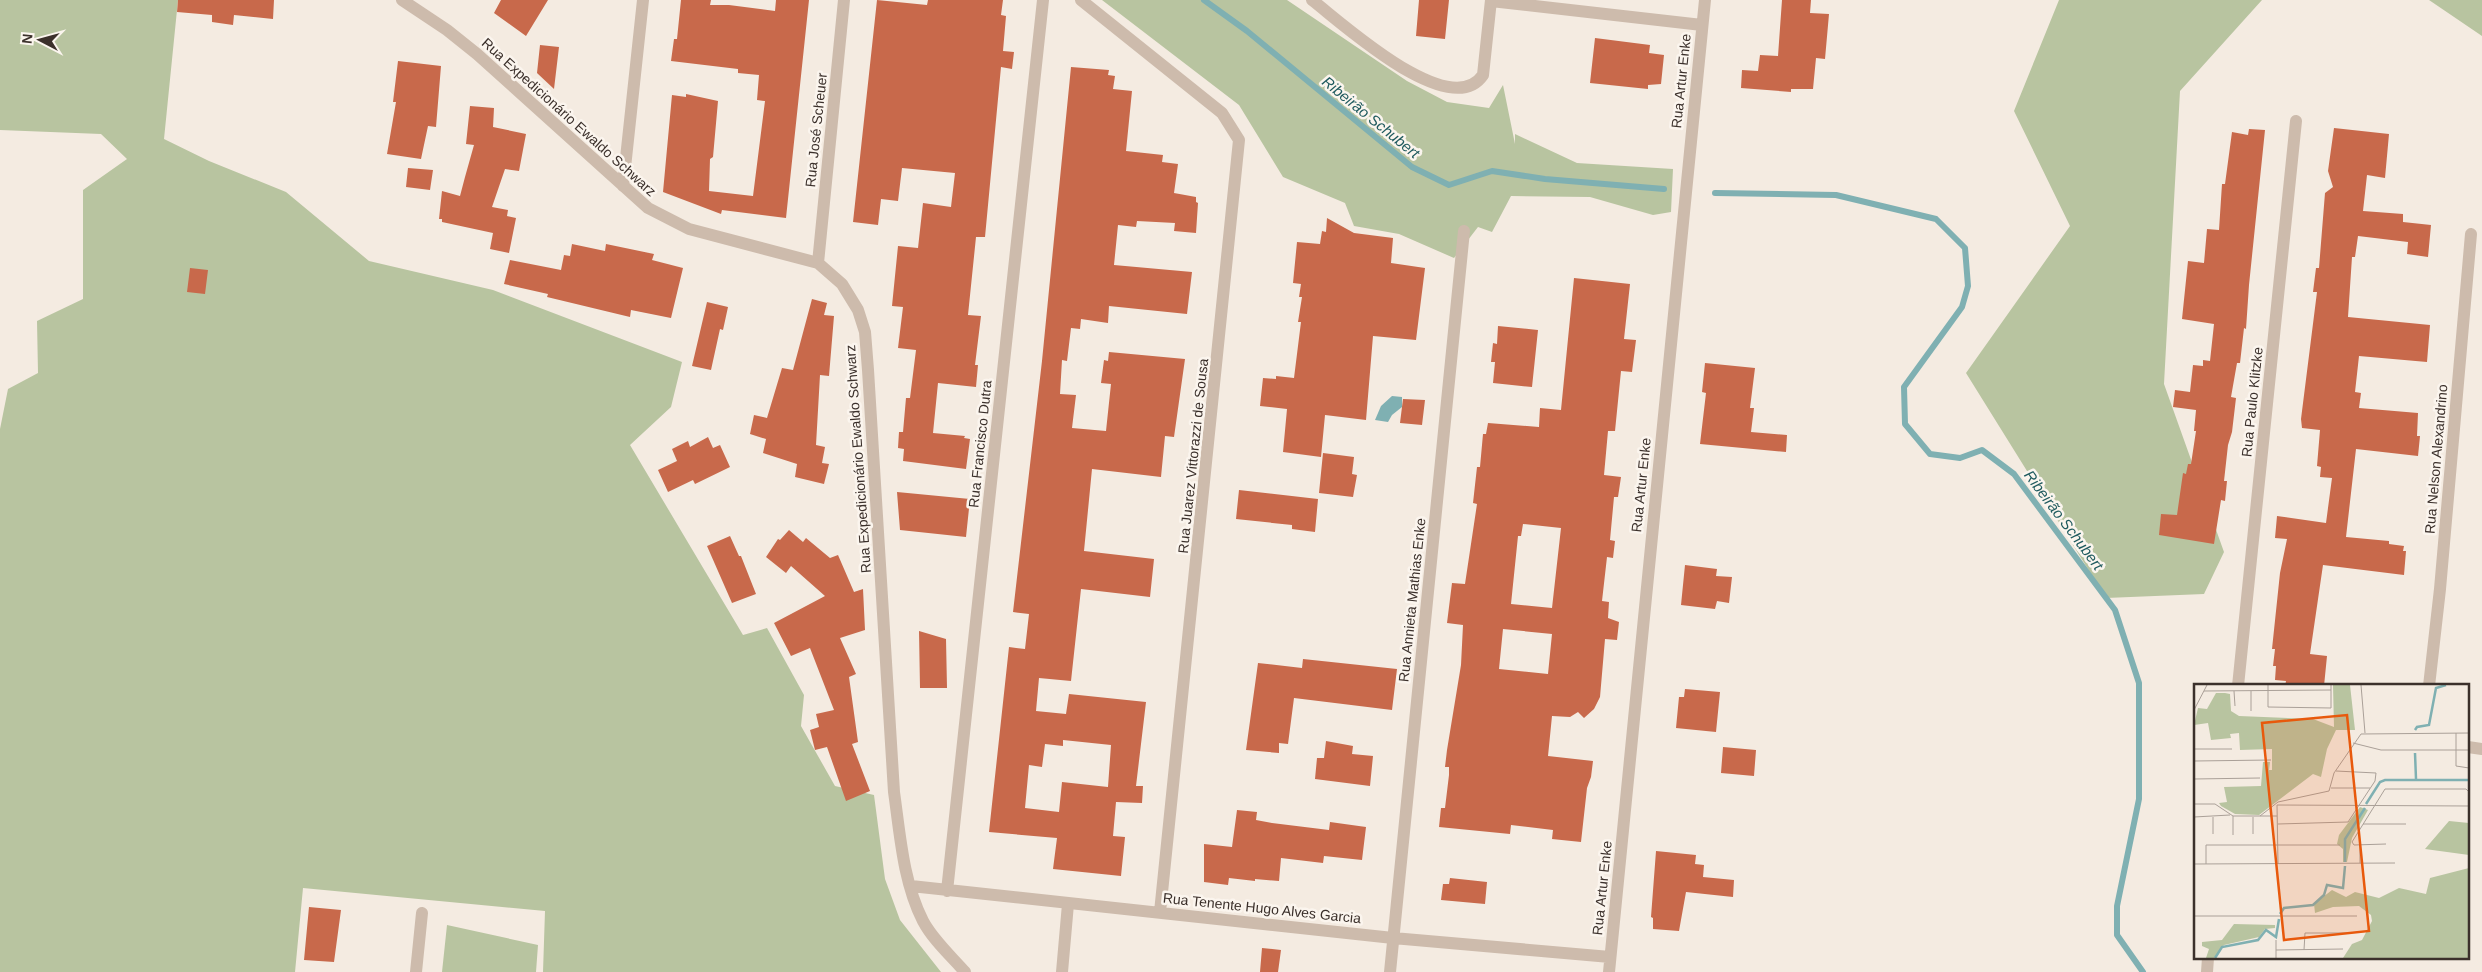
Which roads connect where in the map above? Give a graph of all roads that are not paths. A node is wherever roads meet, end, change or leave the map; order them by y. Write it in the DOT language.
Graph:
graph roads {
  1 [pos="402,0"];
  2 [pos="643,0"];
  3 [pos="844,0"];
  4 [pos="1043,0"];
  5 [pos="1081,0"];
  6 [pos="1312,0"];
  7 [pos="1491,0"];
  8 [pos="1705,0"];
  9 [pos="1702,25"];
  10 [pos="2296,121"];
  11 [pos="622,186"];
  12 [pos="1464,231"];
  13 [pos="2471,234"];
  14 [pos="818,263"];
  15 [pos="2238,684"];
  16 [pos="2429,684"];
  17 [pos="911,886"];
  18 [pos="947,890"];
  19 [pos="1068,904"];
  20 [pos="1160,912"];
  21 [pos="422,913"];
  22 [pos="1393,938"];
  23 [pos="1610,957"];
  24 [pos="416,972"];
  25 [pos="964,972"];
  26 [pos="1062,972"];
  27 [pos="1390,972"];
  28 [pos="1608,972"];
  1 -- 11 [label="street, Rua Expedicionário Ewaldo Schwarz"];
  2 -- 11 [label="street"];
  3 -- 14 [label="street, Rua José Scheuer"];
  4 -- 18 [label="street, Rua Francisco Dutra"];
  5 -- 20 [label="street, Rua Juarez Vittorazzi de Sousa"];
  6 -- 7 [label="street"];
  7 -- 9 [label="street"];
  8 -- 9 [label="street, Rua Artur Enke"];
  9 -- 23 [label="street, Rua Artur Enke"];
  10 -- 15 [label="street, Rua Paulo Klitzke"];
  11 -- 14 [label="street, Rua Expedicionário Ewaldo Schwarz"];
  12 -- 22 [label="street, Rua Annieta Mathias Enke"];
  13 -- 16 [label="street, Rua Nelson Alexandrino"];
  14 -- 17 [label="street, Rua Expedicionário Ewaldo Schwarz"];
  17 -- 18 [label="street, Rua Tenente Hugo Alves Garcia"];
  17 -- 25 [label="street, Rua Expedicionário Ewaldo Schwarz"];
  18 -- 19 [label="street, Rua Tenente Hugo Alves Garcia"];
  19 -- 20 [label="street, Rua Tenente Hugo Alves Garcia"];
  19 -- 26 [label="street"];
  20 -- 22 [label="street, Rua Tenente Hugo Alves Garcia"];
  21 -- 24 [label="street"];
  22 -- 23 [label="street, Rua Tenente Hugo Alves Garcia"];
  22 -- 27 [label="street, Rua Annieta Mathias Enke"];
  23 -- 28 [label="street, Rua Artur Enke"];
}
